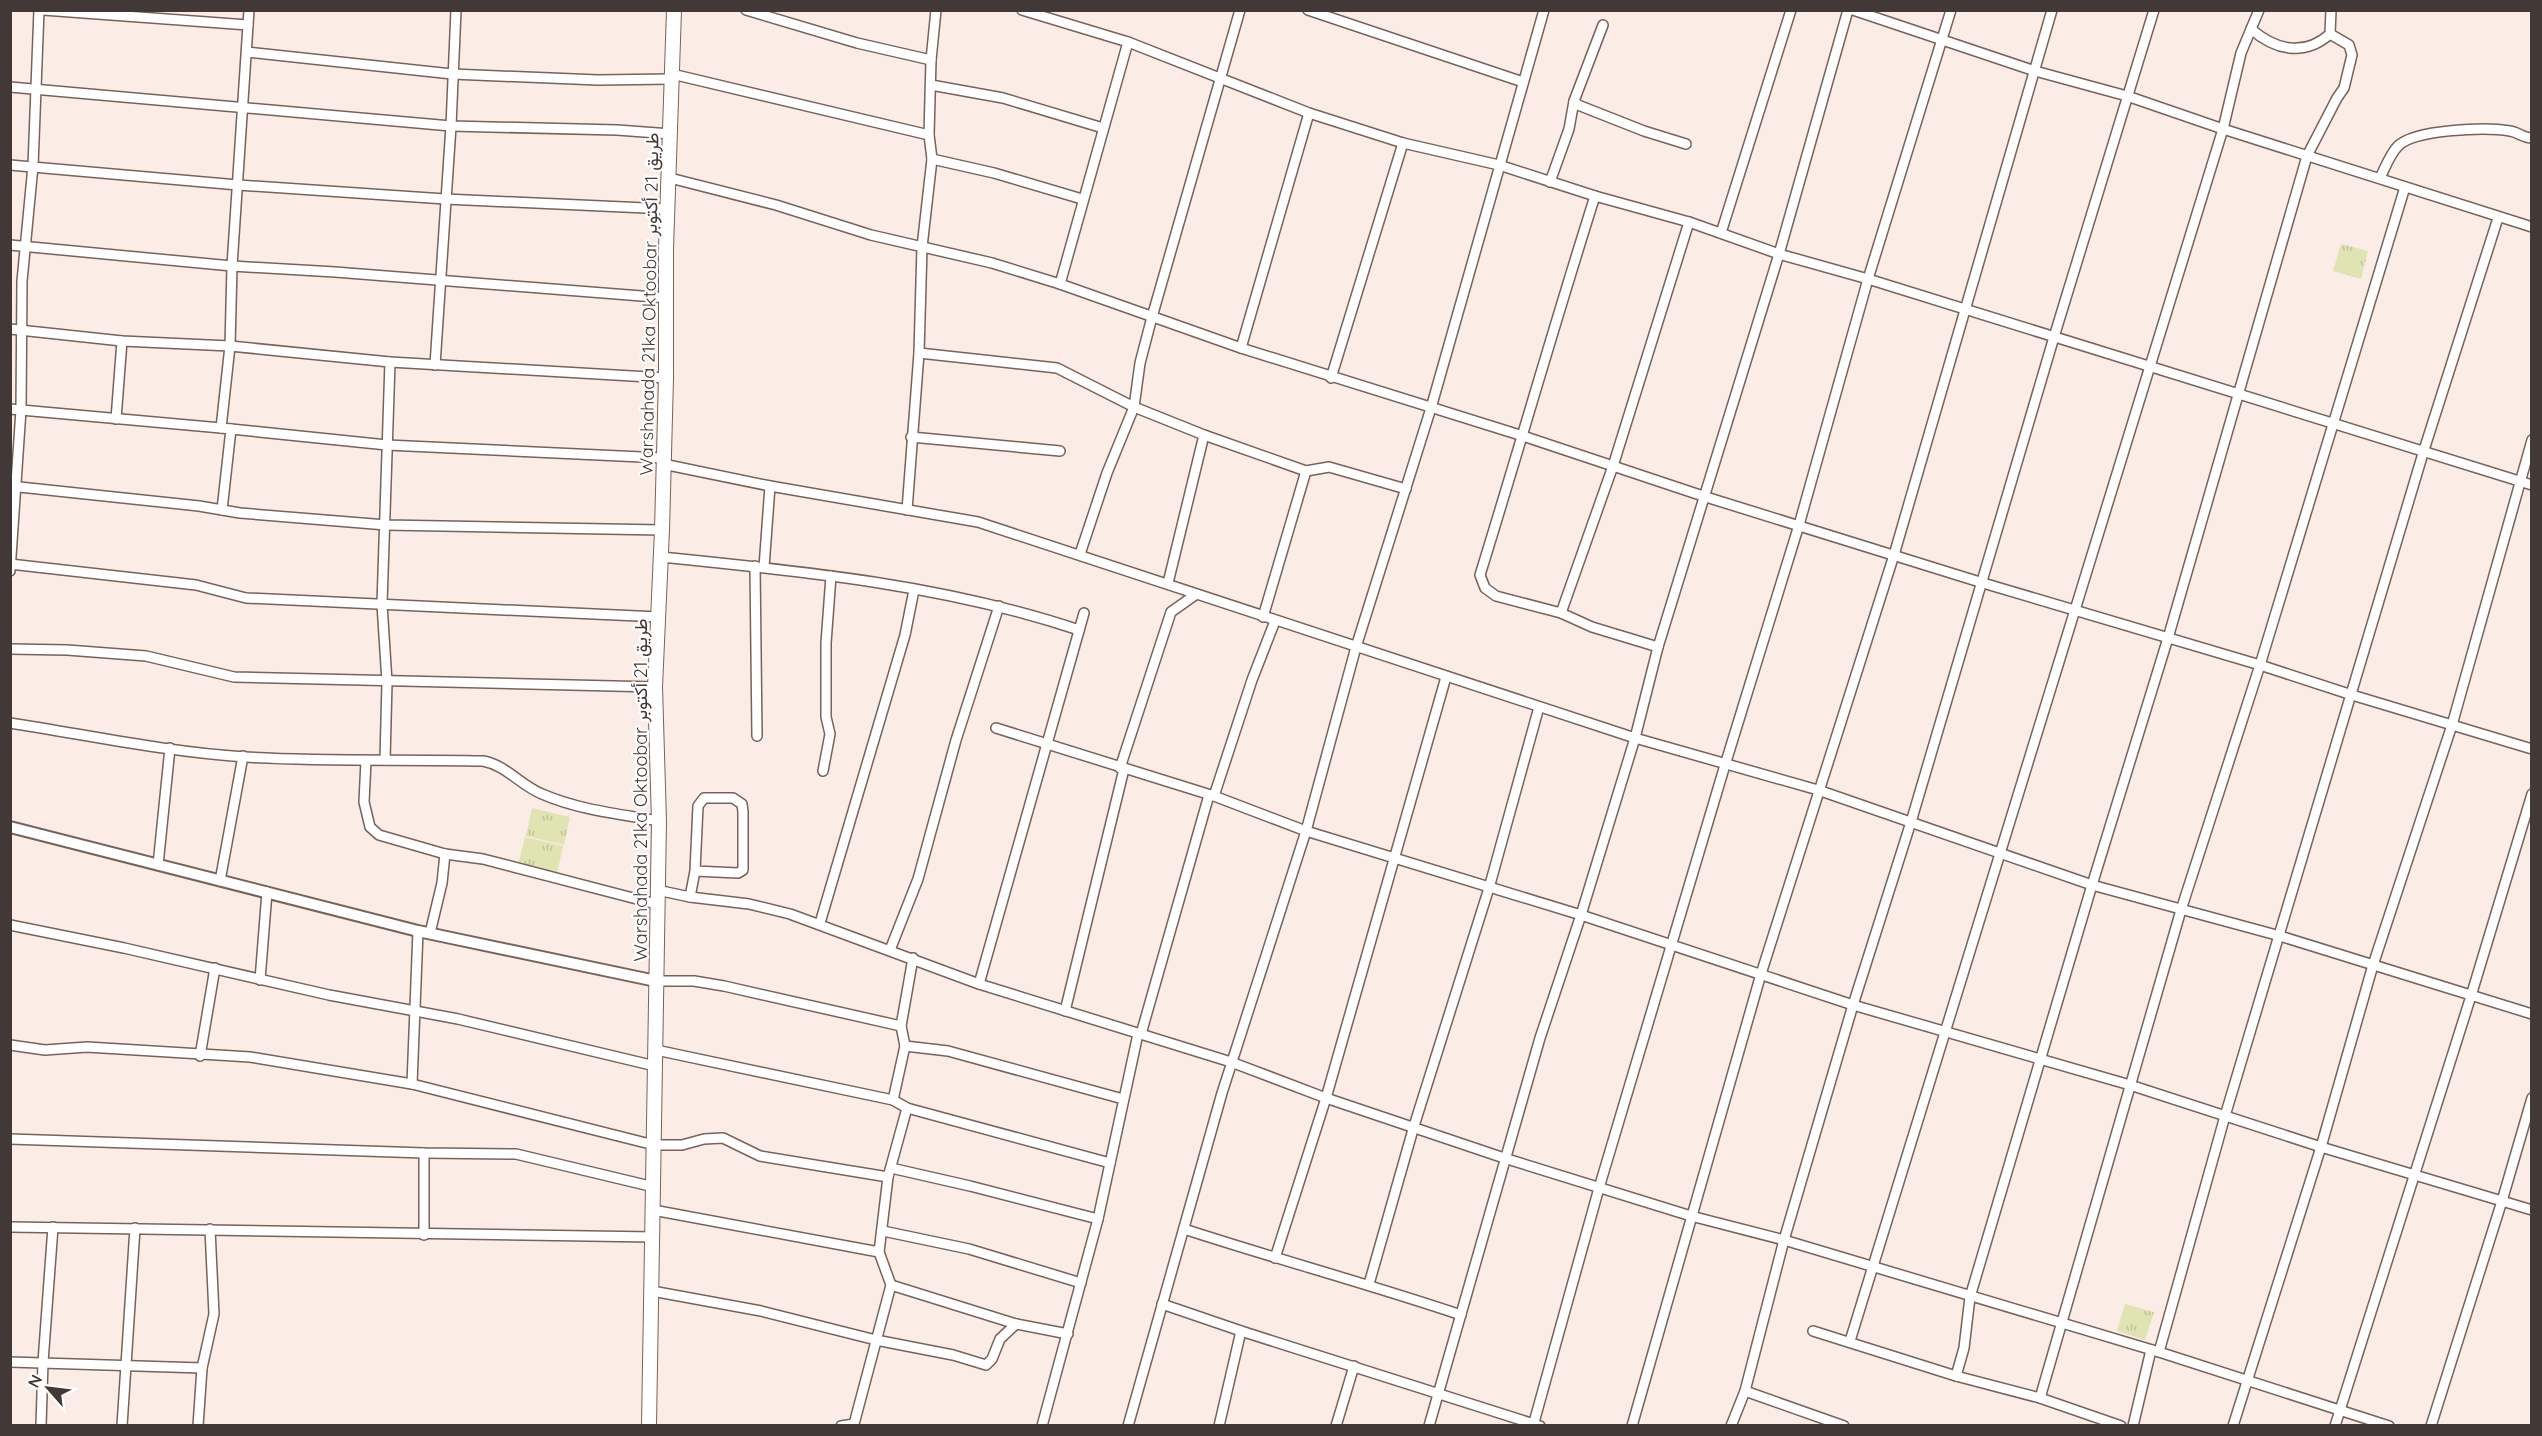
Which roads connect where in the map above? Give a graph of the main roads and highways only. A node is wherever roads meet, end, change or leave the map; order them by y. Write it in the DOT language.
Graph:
graph roads {
  1 [pos="674,10"];
  2 [pos="650,1425"];
  1 -- 2 [label="main road, Warshahada 21ka Oktoobar طريق 21 أكتوبر"];
}
